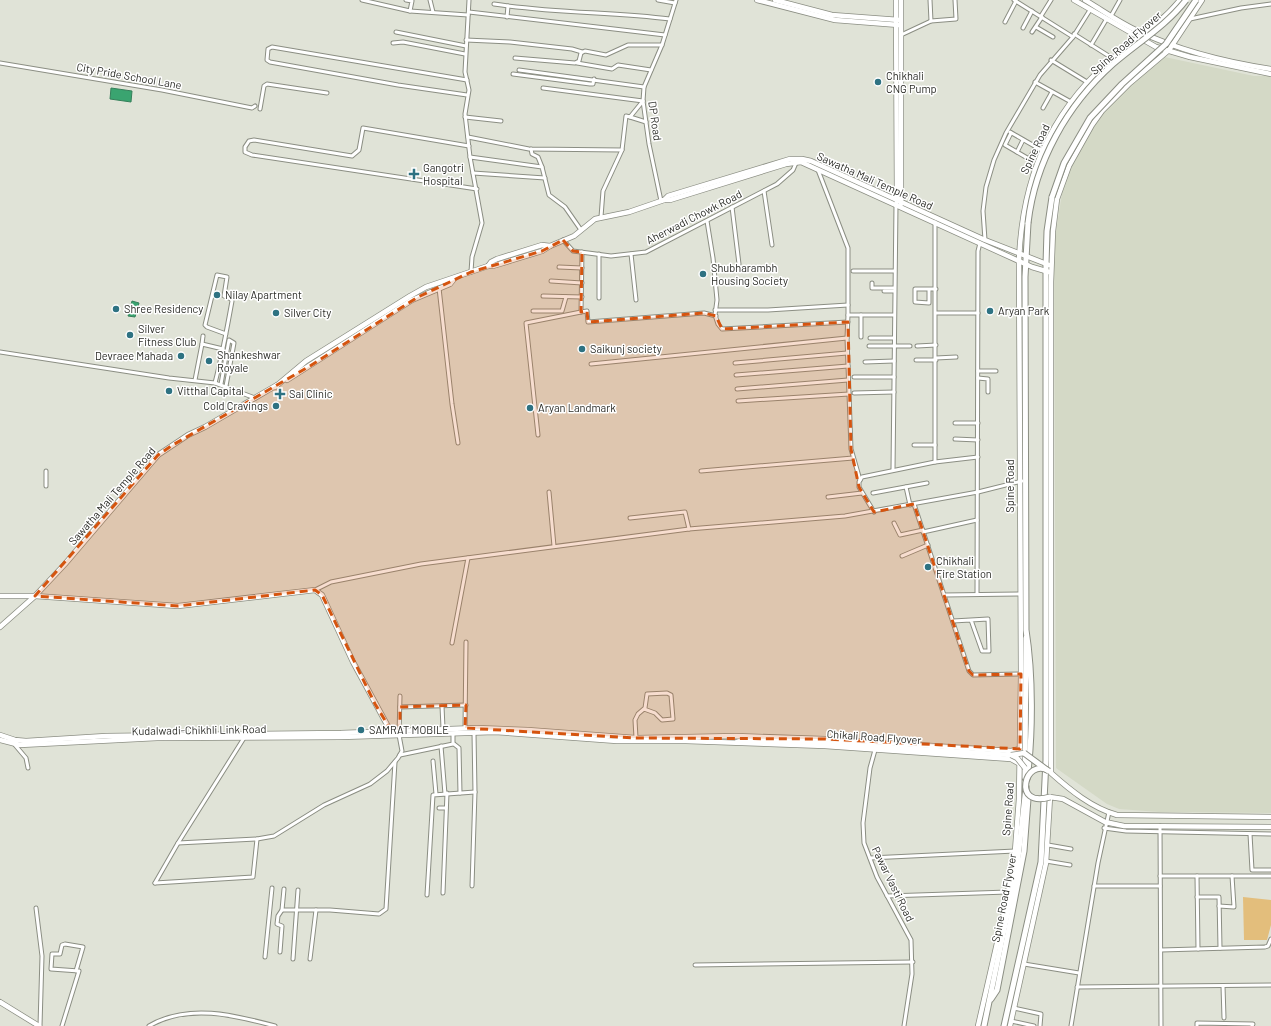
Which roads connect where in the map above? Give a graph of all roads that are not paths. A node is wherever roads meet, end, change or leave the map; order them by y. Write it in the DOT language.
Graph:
graph roads {
  1 [pos="362,0"];
  2 [pos="406,0"];
  3 [pos="430,0"];
  4 [pos="469,0"];
  5 [pos="658,0"];
  6 [pos="757,0"];
  7 [pos="775,0"];
  8 [pos="896,0"];
  9 [pos="901,0"];
  10 [pos="930,0"];
  11 [pos="955,0"];
  12 [pos="1051,0"];
  13 [pos="1074,0"];
  14 [pos="1086,0"];
  15 [pos="1120,0"];
  16 [pos="1180,0"];
  17 [pos="1186,0"];
  18 [pos="1196,0"];
  19 [pos="1202,0"];
  20 [pos="1015,1"];
  21 [pos="676,2"];
  22 [pos="494,4"];
  23 [pos="1271,4"];
  24 [pos="508,6"];
  25 [pos="1090,10"];
  26 [pos="410,11"];
  27 [pos="1032,11"];
  28 [pos="433,12"];
  29 [pos="468,13"];
  30 [pos="507,16"];
  31 [pos="1111,16"];
  32 [pos="1041,17"];
  33 [pos="670,19"];
  34 [pos="1190,19"];
  35 [pos="1106,20"];
  36 [pos="930,21"];
  37 [pos="899,22"];
  38 [pos="1005,22"];
  39 [pos="1036,27"];
  40 [pos="1023,28"];
  41 [pos="396,32"];
  42 [pos="1032,32"];
  43 [pos="1143,34"];
  44 [pos="665,35"];
  45 [pos="901,35"];
  46 [pos="1074,35"];
  47 [pos="1053,37"];
  48 [pos="1138,37"];
  49 [pos="466,40"];
  50 [pos="393,43"];
  51 [pos="662,45"];
  52 [pos="1092,45"];
  53 [pos="466,46"];
  54 [pos="1172,46"];
  55 [pos="1168,50"];
  56 [pos="582,52"];
  57 [pos="465,54"];
  58 [pos="515,58"];
  59 [pos="1112,58"];
  60 [pos="1051,60"];
  61 [pos="0,63"];
  62 [pos="577,63"];
  63 [pos="1271,69"];
  64 [pos="519,70"];
  65 [pos="651,70"];
  66 [pos="513,74"];
  67 [pos="1271,74"];
  68 [pos="594,79"];
  69 [pos="468,80"];
  70 [pos="1035,82"];
  71 [pos="1088,82"];
  72 [pos="644,87"];
  73 [pos="543,88"];
  74 [pos="1052,92"];
  75 [pos="327,93"];
  76 [pos="467,95"];
  77 [pos="643,101"];
  78 [pos="1071,102"];
  79 [pos="254,107"];
  80 [pos="1043,108"];
  81 [pos="260,109"];
  82 [pos="465,117"];
  83 [pos="630,117"];
  84 [pos="501,121"];
  85 [pos="646,122"];
  86 [pos="1007,130"];
  87 [pos="1011,132"];
  88 [pos="468,137"];
  89 [pos="1024,140"];
  90 [pos="469,146"];
  91 [pos="1036,147"];
  92 [pos="530,149"];
  93 [pos="622,150"];
  94 [pos="1043,151"];
  95 [pos="1016,152"];
  96 [pos="470,158"];
  97 [pos="796,160"];
  98 [pos="542,167"];
  99 [pos="818,169"];
  100 [pos="473,173"];
  101 [pos="545,178"];
  102 [pos="477,189"];
  103 [pos="764,191"];
  104 [pos="663,200"];
  105 [pos="899,203"];
  106 [pos="732,207"];
  107 [pos="601,217"];
  108 [pos="707,221"];
  109 [pos="935,222"];
  110 [pos="581,230"];
  111 [pos="563,240"];
  112 [pos="982,241"];
  113 [pos="772,245"];
  114 [pos="1046,250"];
  115 [pos="1052,250"];
  116 [pos="582,252"];
  117 [pos="599,254"];
  118 [pos="631,254"];
  119 [pos="1020,255"];
  120 [pos="1026,257"];
  121 [pos="1019,261"];
  122 [pos="740,264"];
  123 [pos="1025,264"];
  124 [pos="1046,265"];
  125 [pos="1052,266"];
  126 [pos="559,267"];
  127 [pos="582,268"];
  128 [pos="894,271"];
  129 [pos="1046,271"];
  130 [pos="471,272"];
  131 [pos="853,272"];
  132 [pos="1052,273"];
  133 [pos="454,279"];
  134 [pos="551,282"];
  135 [pos="582,283"];
  136 [pos="872,283"];
  137 [pos="439,288"];
  138 [pos="894,289"];
  139 [pos="929,289"];
  140 [pos="936,289"];
  141 [pos="884,291"];
  142 [pos="543,296"];
  143 [pos="566,297"];
  144 [pos="582,297"];
  145 [pos="599,298"];
  146 [pos="636,300"];
  147 [pos="848,305"];
  148 [pos="533,310"];
  149 [pos="715,310"];
  150 [pos="581,312"];
  151 [pos="936,313"];
  152 [pos="978,313"];
  153 [pos="848,315"];
  154 [pos="861,315"];
  155 [pos="894,315"];
  156 [pos="716,316"];
  157 [pos="848,322"];
  158 [pos="226,334"];
  159 [pos="203,336"];
  160 [pos="861,337"];
  161 [pos="847,338"];
  162 [pos="870,338"];
  163 [pos="894,338"];
  164 [pos="202,344"];
  165 [pos="936,345"];
  166 [pos="869,346"];
  167 [pos="894,346"];
  168 [pos="910,346"];
  169 [pos="917,346"];
  170 [pos="223,349"];
  171 [pos="0,352"];
  172 [pos="847,353"];
  173 [pos="956,357"];
  174 [pos="936,359"];
  175 [pos="916,360"];
  176 [pos="894,361"];
  177 [pos="864,362"];
  178 [pos="735,363"];
  179 [pos="591,364"];
  180 [pos="848,366"];
  181 [pos="978,371"];
  182 [pos="996,371"];
  183 [pos="736,375"];
  184 [pos="854,377"];
  185 [pos="894,377"];
  186 [pos="978,378"];
  187 [pos="195,380"];
  188 [pos="848,380"];
  189 [pos="218,383"];
  190 [pos="226,386"];
  191 [pos="275,387"];
  192 [pos="737,389"];
  193 [pos="894,392"];
  194 [pos="988,392"];
  195 [pos="854,393"];
  196 [pos="849,394"];
  197 [pos="255,398"];
  198 [pos="738,402"];
  199 [pos="955,423"];
  200 [pos="978,423"];
  201 [pos="538,435"];
  202 [pos="955,439"];
  203 [pos="978,440"];
  204 [pos="458,443"];
  205 [pos="914,445"];
  206 [pos="935,445"];
  207 [pos="978,456"];
  208 [pos="853,458"];
  209 [pos="935,462"];
  210 [pos="893,470"];
  211 [pos="46,471"];
  212 [pos="701,471"];
  213 [pos="860,480"];
  214 [pos="1026,481"];
  215 [pos="1019,482"];
  216 [pos="927,483"];
  217 [pos="46,486"];
  218 [pos="906,487"];
  219 [pos="549,492"];
  220 [pos="978,492"];
  221 [pos="862,493"];
  222 [pos="873,493"];
  223 [pos="828,497"];
  224 [pos="914,504"];
  225 [pos="910,505"];
  226 [pos="874,512"];
  227 [pos="630,518"];
  228 [pos="977,520"];
  229 [pos="894,523"];
  230 [pos="689,529"];
  231 [pos="923,531"];
  232 [pos="928,545"];
  233 [pos="554,546"];
  234 [pos="902,556"];
  235 [pos="468,558"];
  236 [pos="315,590"];
  237 [pos="977,594"];
  238 [pos="1020,594"];
  239 [pos="944,595"];
  240 [pos="0,596"];
  241 [pos="35,596"];
  242 [pos="971,620"];
  243 [pos="953,621"];
  244 [pos="0,627"];
  245 [pos="1026,630"];
  246 [pos="466,642"];
  247 [pos="452,643"];
  248 [pos="1021,674"];
  249 [pos="400,696"];
  250 [pos="466,705"];
  251 [pos="442,706"];
  252 [pos="400,707"];
  253 [pos="644,709"];
  254 [pos="443,728"];
  255 [pos="465,728"];
  256 [pos="390,730"];
  257 [pos="400,733"];
  258 [pos="474,733"];
  259 [pos="453,734"];
  260 [pos="0,735"];
  261 [pos="392,735"];
  262 [pos="736,736"];
  263 [pos="244,737"];
  264 [pos="106,738"];
  265 [pos="636,739"];
  266 [pos="674,739"];
  267 [pos="0,740"];
  268 [pos="744,740"];
  269 [pos="735,742"];
  270 [pos="454,744"];
  271 [pos="15,745"];
  272 [pos="441,746"];
  273 [pos="875,750"];
  274 [pos="1022,751"];
  275 [pos="400,755"];
  276 [pos="1011,755"];
  277 [pos="433,761"];
  278 [pos="395,762"];
  279 [pos="1022,766"];
  280 [pos="28,768"];
  281 [pos="1049,771"];
  282 [pos="1025,783"];
  283 [pos="475,792"];
  284 [pos="460,793"];
  285 [pos="436,794"];
  286 [pos="446,794"];
  287 [pos="1028,794"];
  288 [pos="1050,798"];
  289 [pos="439,808"];
  290 [pos="446,808"];
  291 [pos="1108,812"];
  292 [pos="1271,817"];
  293 [pos="1105,822"];
  294 [pos="1271,827"];
  295 [pos="1104,828"];
  296 [pos="1160,829"];
  297 [pos="1250,834"];
  298 [pos="1271,834"];
  299 [pos="257,839"];
  300 [pos="178,843"];
  301 [pos="1048,845"];
  302 [pos="1071,849"];
  303 [pos="1017,851"];
  304 [pos="870,858"];
  305 [pos="1046,861"];
  306 [pos="1070,865"];
  307 [pos="1271,870"];
  308 [pos="1160,876"];
  309 [pos="1197,876"];
  310 [pos="1232,876"];
  311 [pos="1271,876"];
  312 [pos="472,886"];
  313 [pos="1094,886"];
  314 [pos="1160,886"];
  315 [pos="272,888"];
  316 [pos="284,889"];
  317 [pos="298,890"];
  318 [pos="1008,892"];
  319 [pos="427,894"];
  320 [pos="443,894"];
  321 [pos="887,896"];
  322 [pos="1197,897"];
  323 [pos="1219,906"];
  324 [pos="36,908"];
  325 [pos="297,909"];
  326 [pos="282,910"];
  327 [pos="316,910"];
  328 [pos="1271,939"];
  329 [pos="1220,948"];
  330 [pos="1198,949"];
  331 [pos="1161,950"];
  332 [pos="280,952"];
  333 [pos="265,957"];
  334 [pos="292,959"];
  335 [pos="310,959"];
  336 [pos="913,962"];
  337 [pos="695,964"];
  338 [pos="1024,964"];
  339 [pos="76,970"];
  340 [pos="1079,973"];
  341 [pos="1161,986"];
  342 [pos="1223,986"];
  343 [pos="1271,986"];
  344 [pos="1077,987"];
  345 [pos="0,1002"];
  346 [pos="989,1003"];
  347 [pos="1014,1008"];
  348 [pos="1224,1018"];
  349 [pos="1011,1023"];
  350 [pos="32,1024"];
  351 [pos="39,1026"];
  352 [pos="62,1026"];
  353 [pos="149,1026"];
  354 [pos="275,1026"];
  355 [pos="904,1026"];
  356 [pos="978,1026"];
  357 [pos="984,1026"];
  358 [pos="1004,1026"];
  359 [pos="1034,1026"];
  360 [pos="1040,1026"];
  361 [pos="1071,1026"];
  362 [pos="1161,1026"];
  363 [pos="1197,1026"];
  364 [pos="1252,1026"];
  1 -- 26 [label="street"];
  2 -- 26 [label="street"];
  3 -- 28 [label="street"];
  4 -- 29 [label="street"];
  5 -- 21 [label="street"];
  6 -- 37 [label="street"];
  7 -- 37 [label="street"];
  8 -- 37 [label="street"];
  9 -- 37 [label="street"];
  10 -- 36 [label="street"];
  11 -- 36 [label="street"];
  12 -- 32 [label="street"];
  13 -- 25 [label="street"];
  14 -- 31 [label="street"];
  15 -- 31 [label="street"];
  16 -- 43 [label="street, Spine Road"];
  17 -- 120 [label="main road, Spine Road Flyover, bridge"];
  18 -- 114 [label="main road, bridge"];
  19 -- 34 [label="street"];
  20 -- 27 [label="street"];
  20 -- 38 [label="street"];
  21 -- 33 [label="street, DP Road"];
  22 -- 24 [label="street"];
  23 -- 34 [label="street"];
  24 -- 30 [label="street"];
  24 -- 33 [label="street"];
  25 -- 35 [label="street"];
  25 -- 46 [label="street"];
  26 -- 28 [label="street"];
  27 -- 32 [label="street"];
  27 -- 40 [label="street"];
  28 -- 29 [label="street"];
  29 -- 30 [label="street"];
  29 -- 49 [label="street"];
  30 -- 44 [label="street"];
  31 -- 43 [label="street"];
  32 -- 39 [label="street"];
  32 -- 46 [label="street"];
  33 -- 44 [label="street, DP Road"];
  34 -- 54 [label="street"];
  35 -- 48 [label="street"];
  35 -- 52 [label="street"];
  36 -- 45 [label="street"];
  37 -- 45 [label="street"];
  37 -- 105 [label="street"];
  39 -- 42 [label="street"];
  39 -- 47 [label="street"];
  41 -- 53 [label="street"];
  43 -- 48 [label="street, Spine Road"];
  43 -- 54 [label="street"];
  44 -- 51 [label="street, DP Road"];
  45 -- 105 [label="street"];
  46 -- 52 [label="street"];
  46 -- 60 [label="street"];
  48 -- 55 [label="street"];
  48 -- 59 [label="street, Spine Road"];
  49 -- 53 [label="street"];
  49 -- 56 [label="street"];
  50 -- 57 [label="street"];
  51 -- 56 [label="street"];
  51 -- 65 [label="street, DP Road"];
  52 -- 59 [label="street"];
  53 -- 57 [label="street"];
  54 -- 55 [label="street"];
  54 -- 63 [label="street"];
  55 -- 67 [label="street"];
  55 -- 115 [label="street"];
  56 -- 62 [label="street"];
  57 -- 69 [label="street"];
  58 -- 62 [label="street"];
  59 -- 71 [label="street, Spine Road"];
  60 -- 70 [label="street"];
  60 -- 71 [label="street"];
  61 -- 79 [label="street, City Pride School Lane"];
  62 -- 65 [label="street"];
  64 -- 68 [label="street"];
  65 -- 72 [label="street, DP Road"];
  66 -- 68 [label="street"];
  68 -- 72 [label="street"];
  69 -- 76 [label="street"];
  69 -- 76 [label="street"];
  70 -- 74 [label="street"];
  70 -- 86 [label="street"];
  71 -- 78 [label="street, Spine Road"];
  72 -- 77 [label="street, DP Road"];
  73 -- 77 [label="street"];
  74 -- 78 [label="street"];
  74 -- 80 [label="street"];
  75 -- 81 [label="street"];
  76 -- 82 [label="street"];
  77 -- 83 [label="street"];
  77 -- 85 [label="street, DP Road"];
  78 -- 94 [label="street, Spine Road"];
  82 -- 84 [label="street"];
  82 -- 88 [label="street"];
  83 -- 85 [label="street"];
  83 -- 93 [label="street"];
  85 -- 104 [label="street, DP Road"];
  86 -- 87 [label="street"];
  86 -- 112 [label="street"];
  87 -- 89 [label="street"];
  87 -- 95 [label="street"];
  88 -- 90 [label="street"];
  88 -- 92 [label="street"];
  89 -- 91 [label="street"];
  89 -- 95 [label="street"];
  90 -- 96 [label="street"];
  90 -- 102 [label="street"];
  91 -- 94 [label="street"];
  91 -- 95 [label="street"];
  92 -- 93 [label="street"];
  92 -- 98 [label="street"];
  93 -- 107 [label="street"];
  94 -- 119 [label="street, Spine Road"];
  96 -- 98 [label="street"];
  96 -- 100 [label="street"];
  97 -- 99 [label="street, Sawatha Mali Temple Road"];
  97 -- 103 [label="street, Aherwadi Chowk Road"];
  97 -- 104 [label="street, Sawatha Mali Temple Road"];
  97 -- 105 [label="street, Sawatha Mali Temple Road"];
  98 -- 101 [label="street"];
  99 -- 105 [label="street, Sawatha Mali Temple Road"];
  99 -- 147 [label="street"];
  100 -- 101 [label="street"];
  100 -- 102 [label="street"];
  101 -- 110 [label="street"];
  102 -- 130 [label="street"];
  103 -- 106 [label="street, Aherwadi Chowk Road"];
  103 -- 113 [label="street"];
  104 -- 107 [label="street, Sawatha Mali Temple Road"];
  105 -- 109 [label="street, Sawatha Mali Temple Road"];
  105 -- 112 [label="street, Sawatha Mali Temple Road"];
  105 -- 128 [label="street"];
  106 -- 108 [label="street, Aherwadi Chowk Road"];
  106 -- 122 [label="street"];
  107 -- 110 [label="street, Sawatha Mali Temple Road"];
  108 -- 118 [label="street, Aherwadi Chowk Road"];
  108 -- 149 [label="street"];
  109 -- 112 [label="street, Sawatha Mali Temple Road"];
  109 -- 140 [label="street"];
  110 -- 111 [label="street, Sawatha Mali Temple Road"];
  111 -- 116 [label="street, Aherwadi Chowk Road"];
  111 -- 130 [label="street, Sawatha Mali Temple Road"];
  112 -- 119 [label="street, Sawatha Mali Temple Road"];
  112 -- 121 [label="street, Sawatha Mali Temple Road"];
  112 -- 152 [label="street"];
  114 -- 115 [label="main road"];
  114 -- 124 [label="main road"];
  115 -- 125 [label="street"];
  116 -- 117 [label="street, Aherwadi Chowk Road"];
  116 -- 127 [label="street"];
  117 -- 118 [label="street, Aherwadi Chowk Road"];
  117 -- 145 [label="street"];
  118 -- 146 [label="street"];
  119 -- 120 [label="street, Sawatha Mali Temple Road"];
  119 -- 121 [label="street, Spine Road"];
  120 -- 123 [label="main road, Spine Road"];
  120 -- 124 [label="street, Sawatha Mali Temple Road"];
  121 -- 123 [label="street, Sawatha Mali Temple Road"];
  121 -- 215 [label="street, Spine Road"];
  123 -- 129 [label="street, Sawatha Mali Temple Road"];
  123 -- 214 [label="main road, Spine Road"];
  124 -- 125 [label="street, Sawatha Mali Temple Road"];
  124 -- 129 [label="main road"];
  125 -- 132 [label="street"];
  126 -- 127 [label="street"];
  127 -- 135 [label="street"];
  128 -- 131 [label="street"];
  128 -- 138 [label="street"];
  129 -- 132 [label="street, Sawatha Mali Temple Road"];
  129 -- 358 [label="main road"];
  130 -- 133 [label="street, Sawatha Mali Temple Road"];
  132 -- 281 [label="street"];
  133 -- 137 [label="street, Sawatha Mali Temple Road"];
  133 -- 191 [label="street, Sawatha Mali Temple Road"];
  134 -- 135 [label="street"];
  135 -- 144 [label="street"];
  136 -- 138 [label="street"];
  137 -- 191 [label="street, Sawatha Mali Temple Road"];
  137 -- 204 [label="street"];
  138 -- 141 [label="street"];
  138 -- 155 [label="street"];
  139 -- 139 [label="street"];
  139 -- 140 [label="street"];
  140 -- 151 [label="street"];
  142 -- 143 [label="street"];
  143 -- 144 [label="street"];
  143 -- 148 [label="street"];
  144 -- 150 [label="street"];
  147 -- 149 [label="street"];
  147 -- 153 [label="street"];
  149 -- 156 [label="street"];
  150 -- 156 [label="street"];
  150 -- 201 [label="street"];
  151 -- 152 [label="street"];
  151 -- 165 [label="street"];
  152 -- 181 [label="street"];
  153 -- 154 [label="street"];
  153 -- 157 [label="street"];
  154 -- 155 [label="street"];
  154 -- 160 [label="street"];
  155 -- 163 [label="street"];
  156 -- 157 [label="street"];
  157 -- 161 [label="street"];
  158 -- 158 [label="street"];
  158 -- 170 [label="street"];
  159 -- 164 [label="street"];
  161 -- 172 [label="street"];
  161 -- 179 [label="street"];
  162 -- 163 [label="street"];
  163 -- 167 [label="street"];
  164 -- 170 [label="street"];
  164 -- 187 [label="street"];
  165 -- 169 [label="street"];
  165 -- 174 [label="street"];
  166 -- 167 [label="street"];
  167 -- 168 [label="street"];
  167 -- 176 [label="street"];
  170 -- 189 [label="street"];
  171 -- 187 [label="street"];
  172 -- 178 [label="street"];
  172 -- 180 [label="street"];
  173 -- 174 [label="street"];
  174 -- 175 [label="street"];
  174 -- 206 [label="street"];
  176 -- 177 [label="street"];
  176 -- 185 [label="street"];
  180 -- 183 [label="street"];
  180 -- 188 [label="street"];
  181 -- 182 [label="street"];
  181 -- 186 [label="street"];
  184 -- 185 [label="street"];
  185 -- 193 [label="street"];
  186 -- 194 [label="street"];
  186 -- 200 [label="street"];
  187 -- 189 [label="street"];
  188 -- 192 [label="street"];
  188 -- 196 [label="street"];
  189 -- 190 [label="street"];
  189 -- 190 [label="street"];
  190 -- 197 [label="street"];
  191 -- 197 [label="street, Sawatha Mali Temple Road"];
  193 -- 195 [label="street"];
  193 -- 210 [label="street"];
  196 -- 198 [label="street"];
  196 -- 208 [label="street"];
  197 -- 241 [label="street, Sawatha Mali Temple Road"];
  199 -- 200 [label="street"];
  200 -- 203 [label="street"];
  202 -- 203 [label="street"];
  203 -- 207 [label="street"];
  205 -- 206 [label="street"];
  206 -- 209 [label="street"];
  207 -- 209 [label="street"];
  207 -- 220 [label="street"];
  208 -- 212 [label="street"];
  208 -- 213 [label="street"];
  209 -- 210 [label="street"];
  210 -- 213 [label="street"];
  211 -- 217 [label="street"];
  213 -- 221 [label="street"];
  214 -- 215 [label="street"];
  214 -- 245 [label="main road, Spine Road"];
  215 -- 220 [label="street"];
  215 -- 238 [label="street, Spine Road"];
  216 -- 218 [label="street"];
  218 -- 222 [label="street"];
  218 -- 225 [label="street"];
  219 -- 233 [label="street"];
  220 -- 224 [label="street"];
  220 -- 228 [label="street"];
  221 -- 223 [label="street"];
  221 -- 226 [label="street"];
  224 -- 225 [label="street"];
  224 -- 231 [label="street"];
  225 -- 226 [label="street"];
  226 -- 230 [label="street"];
  227 -- 230 [label="street"];
  228 -- 231 [label="street"];
  228 -- 237 [label="street"];
  229 -- 231 [label="street"];
  230 -- 233 [label="street"];
  231 -- 232 [label="street"];
  232 -- 234 [label="street"];
  232 -- 239 [label="street"];
  233 -- 235 [label="street"];
  235 -- 236 [label="street"];
  235 -- 247 [label="street"];
  236 -- 241 [label="street"];
  236 -- 256 [label="street"];
  237 -- 238 [label="street"];
  237 -- 239 [label="street"];
  238 -- 248 [label="street, Spine Road"];
  239 -- 243 [label="street"];
  240 -- 241 [label="street"];
  241 -- 244 [label="street, Sawatha Mali Temple Road"];
  242 -- 242 [label="street"];
  242 -- 243 [label="street"];
  243 -- 248 [label="street"];
  245 -- 274 [label="main road, Spine Road Flyover"];
  245 -- 303 [label="main road, Spine Road"];
  246 -- 250 [label="street"];
  248 -- 274 [label="street, Spine Road"];
  249 -- 252 [label="street"];
  250 -- 251 [label="street"];
  250 -- 255 [label="street"];
  251 -- 252 [label="street"];
  251 -- 254 [label="street"];
  252 -- 257 [label="street"];
  253 -- 253 [label="street"];
  253 -- 265 [label="street"];
  254 -- 255 [label="street"];
  254 -- 257 [label="street"];
  255 -- 265 [label="street"];
  256 -- 257 [label="street, Kudalwadi-Chikhli Link Road"];
  256 -- 261 [label="street"];
  256 -- 264 [label="street, Kudalwadi-Chikhli Link Road"];
  257 -- 259 [label="street"];
  257 -- 261 [label="street, Kudalwadi-Chikhli Link Road"];
  257 -- 275 [label="street"];
  258 -- 259 [label="street"];
  258 -- 265 [label="street"];
  258 -- 283 [label="street"];
  259 -- 270 [label="street"];
  260 -- 264 [label="street, Kudalwadi-Chikhli Link Road"];
  261 -- 263 [label="street, Kudalwadi-Chikhli Link Road"];
  262 -- 266 [label="street"];
  262 -- 268 [label="street"];
  262 -- 274 [label="street"];
  263 -- 264 [label="street, Kudalwadi-Chikhli Link Road"];
  263 -- 300 [label="street"];
  264 -- 271 [label="street, Kudalwadi-Chikhli Link Road"];
  265 -- 266 [label="street"];
  266 -- 269 [label="street"];
  267 -- 271 [label="street, Kudalwadi-Chikhli Link Road"];
  268 -- 269 [label="street, Chikali Road Flyover"];
  268 -- 276 [label="street, Chikali Road Flyover"];
  269 -- 273 [label="street"];
  270 -- 272 [label="street"];
  270 -- 284 [label="street"];
  271 -- 280 [label="street"];
  272 -- 275 [label="street"];
  272 -- 286 [label="street"];
  273 -- 279 [label="street"];
  273 -- 304 [label="street, Pawar Vasti Road"];
  274 -- 276 [label="street, Chikali Road Flyover, bridge"];
  274 -- 279 [label="main road, Spine Road Flyover, bridge"];
  274 -- 281 [label="main road, bridge"];
  275 -- 278 [label="street"];
  276 -- 279 [label="street, bridge"];
  277 -- 285 [label="street"];
  278 -- 299 [label="street"];
  278 -- 327 [label="street"];
  279 -- 282 [label="main road, Spine Road Flyover, bridge"];
  279 -- 303 [label="street, Spine Road"];
  281 -- 282 [label="main road, bridge"];
  281 -- 291 [label="street"];
  282 -- 287 [label="main road, Spine Road Flyover, bridge"];
  283 -- 284 [label="street"];
  283 -- 312 [label="street"];
  284 -- 286 [label="street"];
  285 -- 286 [label="street"];
  285 -- 319 [label="street"];
  286 -- 290 [label="street"];
  287 -- 288 [label="main road, bridge"];
  287 -- 346 [label="main road, Spine Road Flyover"];
  288 -- 293 [label="street"];
  288 -- 301 [label="street"];
  289 -- 290 [label="street"];
  290 -- 320 [label="street"];
  291 -- 292 [label="street"];
  291 -- 293 [label="street"];
  293 -- 295 [label="street"];
  293 -- 296 [label="street"];
  294 -- 296 [label="street"];
  295 -- 296 [label="street"];
  295 -- 313 [label="street"];
  296 -- 297 [label="street"];
  296 -- 308 [label="street"];
  297 -- 298 [label="street"];
  297 -- 307 [label="street"];
  299 -- 300 [label="street"];
  299 -- 300 [label="street"];
  301 -- 302 [label="street"];
  301 -- 305 [label="street"];
  303 -- 304 [label="street"];
  303 -- 318 [label="street, Spine Road"];
  303 -- 346 [label="main road, Spine Road"];
  304 -- 321 [label="street, Pawar Vasti Road"];
  305 -- 306 [label="street"];
  305 -- 338 [label="street"];
  308 -- 309 [label="street"];
  308 -- 314 [label="street"];
  309 -- 310 [label="street"];
  309 -- 322 [label="street"];
  310 -- 311 [label="street"];
  310 -- 323 [label="street"];
  313 -- 314 [label="street"];
  313 -- 340 [label="street"];
  314 -- 331 [label="street"];
  315 -- 333 [label="street"];
  316 -- 326 [label="street"];
  317 -- 325 [label="street"];
  318 -- 321 [label="street"];
  318 -- 356 [label="street, Spine Road"];
  321 -- 336 [label="street, Pawar Vasti Road"];
  322 -- 323 [label="street"];
  322 -- 330 [label="street"];
  323 -- 329 [label="street"];
  324 -- 351 [label="street"];
  325 -- 326 [label="street"];
  325 -- 327 [label="street"];
  325 -- 334 [label="street"];
  326 -- 332 [label="street"];
  327 -- 335 [label="street"];
  328 -- 329 [label="street"];
  329 -- 330 [label="street"];
  330 -- 331 [label="street"];
  331 -- 341 [label="street"];
  336 -- 337 [label="street"];
  336 -- 355 [label="street, Pawar Vasti Road"];
  338 -- 340 [label="street"];
  338 -- 347 [label="street"];
  339 -- 339 [label="street"];
  339 -- 352 [label="street"];
  340 -- 344 [label="street"];
  341 -- 342 [label="street"];
  341 -- 344 [label="street"];
  341 -- 362 [label="street"];
  342 -- 343 [label="street"];
  342 -- 348 [label="street"];
  344 -- 361 [label="street"];
  345 -- 350 [label="street"];
  346 -- 357 [label="main road, Spine Road"];
  347 -- 349 [label="street"];
  347 -- 360 [label="street"];
  349 -- 359 [label="street"];
  350 -- 351 [label="street"];
  353 -- 354 [label="street"];
  363 -- 364 [label="street"];
}
